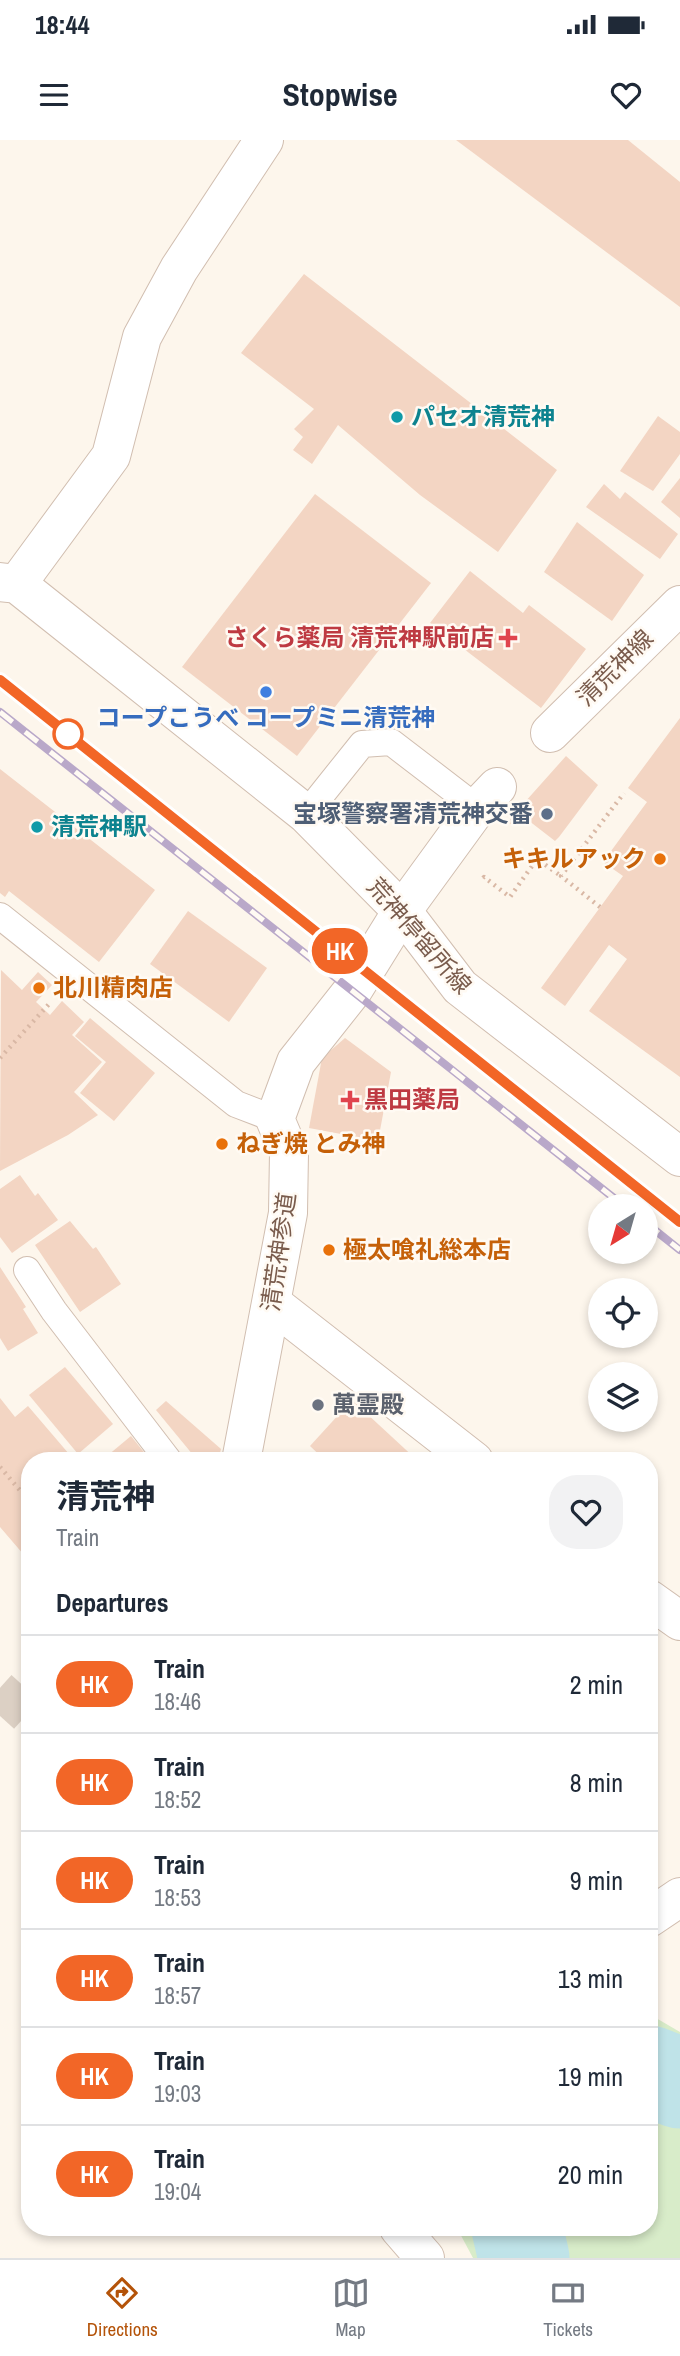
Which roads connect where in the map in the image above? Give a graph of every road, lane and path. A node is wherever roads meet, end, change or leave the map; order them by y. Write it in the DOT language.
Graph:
graph roads {
  1 [pos="264,140"];
  2 [pos="8,583"];
  3 [pos="680,605"];
  4 [pos="550,733"];
  5 [pos="624,793"];
  6 [pos="487,798"];
  7 [pos="306,814"];
  8 [pos="561,876"];
  9 [pos="478,885"];
  10 [pos="600,907"];
  11 [pos="402,911"];
  12 [pos="0,916"];
  13 [pos="44,1010"];
  14 [pos="0,1058"];
  15 [pos="282,1136"];
  16 [pos="680,1157"];
  17 [pos="27,1270"];
  18 [pos="273,1304"];
  19 [pos="162,1452"];
  20 [pos="243,1452"];
  21 [pos="462,1452"];
  22 [pos="0,1467"];
  23 [pos="21,1492"];
  24 [pos="680,1897"];
  25 [pos="658,1912"];
  26 [pos="405,2236"];
  27 [pos="425,2258"];
  1 -- 2 [label="street"];
  2 -- 7 [label="street, 荒神停留所線"];
  3 -- 4 [label="street, 清荒神線"];
  5 -- 8 [label="path"];
  6 -- 7 [label="lane"];
  6 -- 11 [label="street"];
  7 -- 11 [label="street, 荒神停留所線"];
  8 -- 9 [label="path"];
  8 -- 10 [label="path"];
  11 -- 15 [label="street, 清荒神参道"];
  11 -- 16 [label="street, 荒神停留所線"];
  12 -- 15 [label="lane"];
  13 -- 14 [label="path"];
  15 -- 18 [label="street, 清荒神参道"];
  17 -- 19 [label="lane"];
  18 -- 20 [label="street, 清荒神参道"];
  18 -- 21 [label="street"];
  22 -- 23 [label="path"];
  24 -- 25 [label="street"];
  26 -- 27 [label="street"];
}
